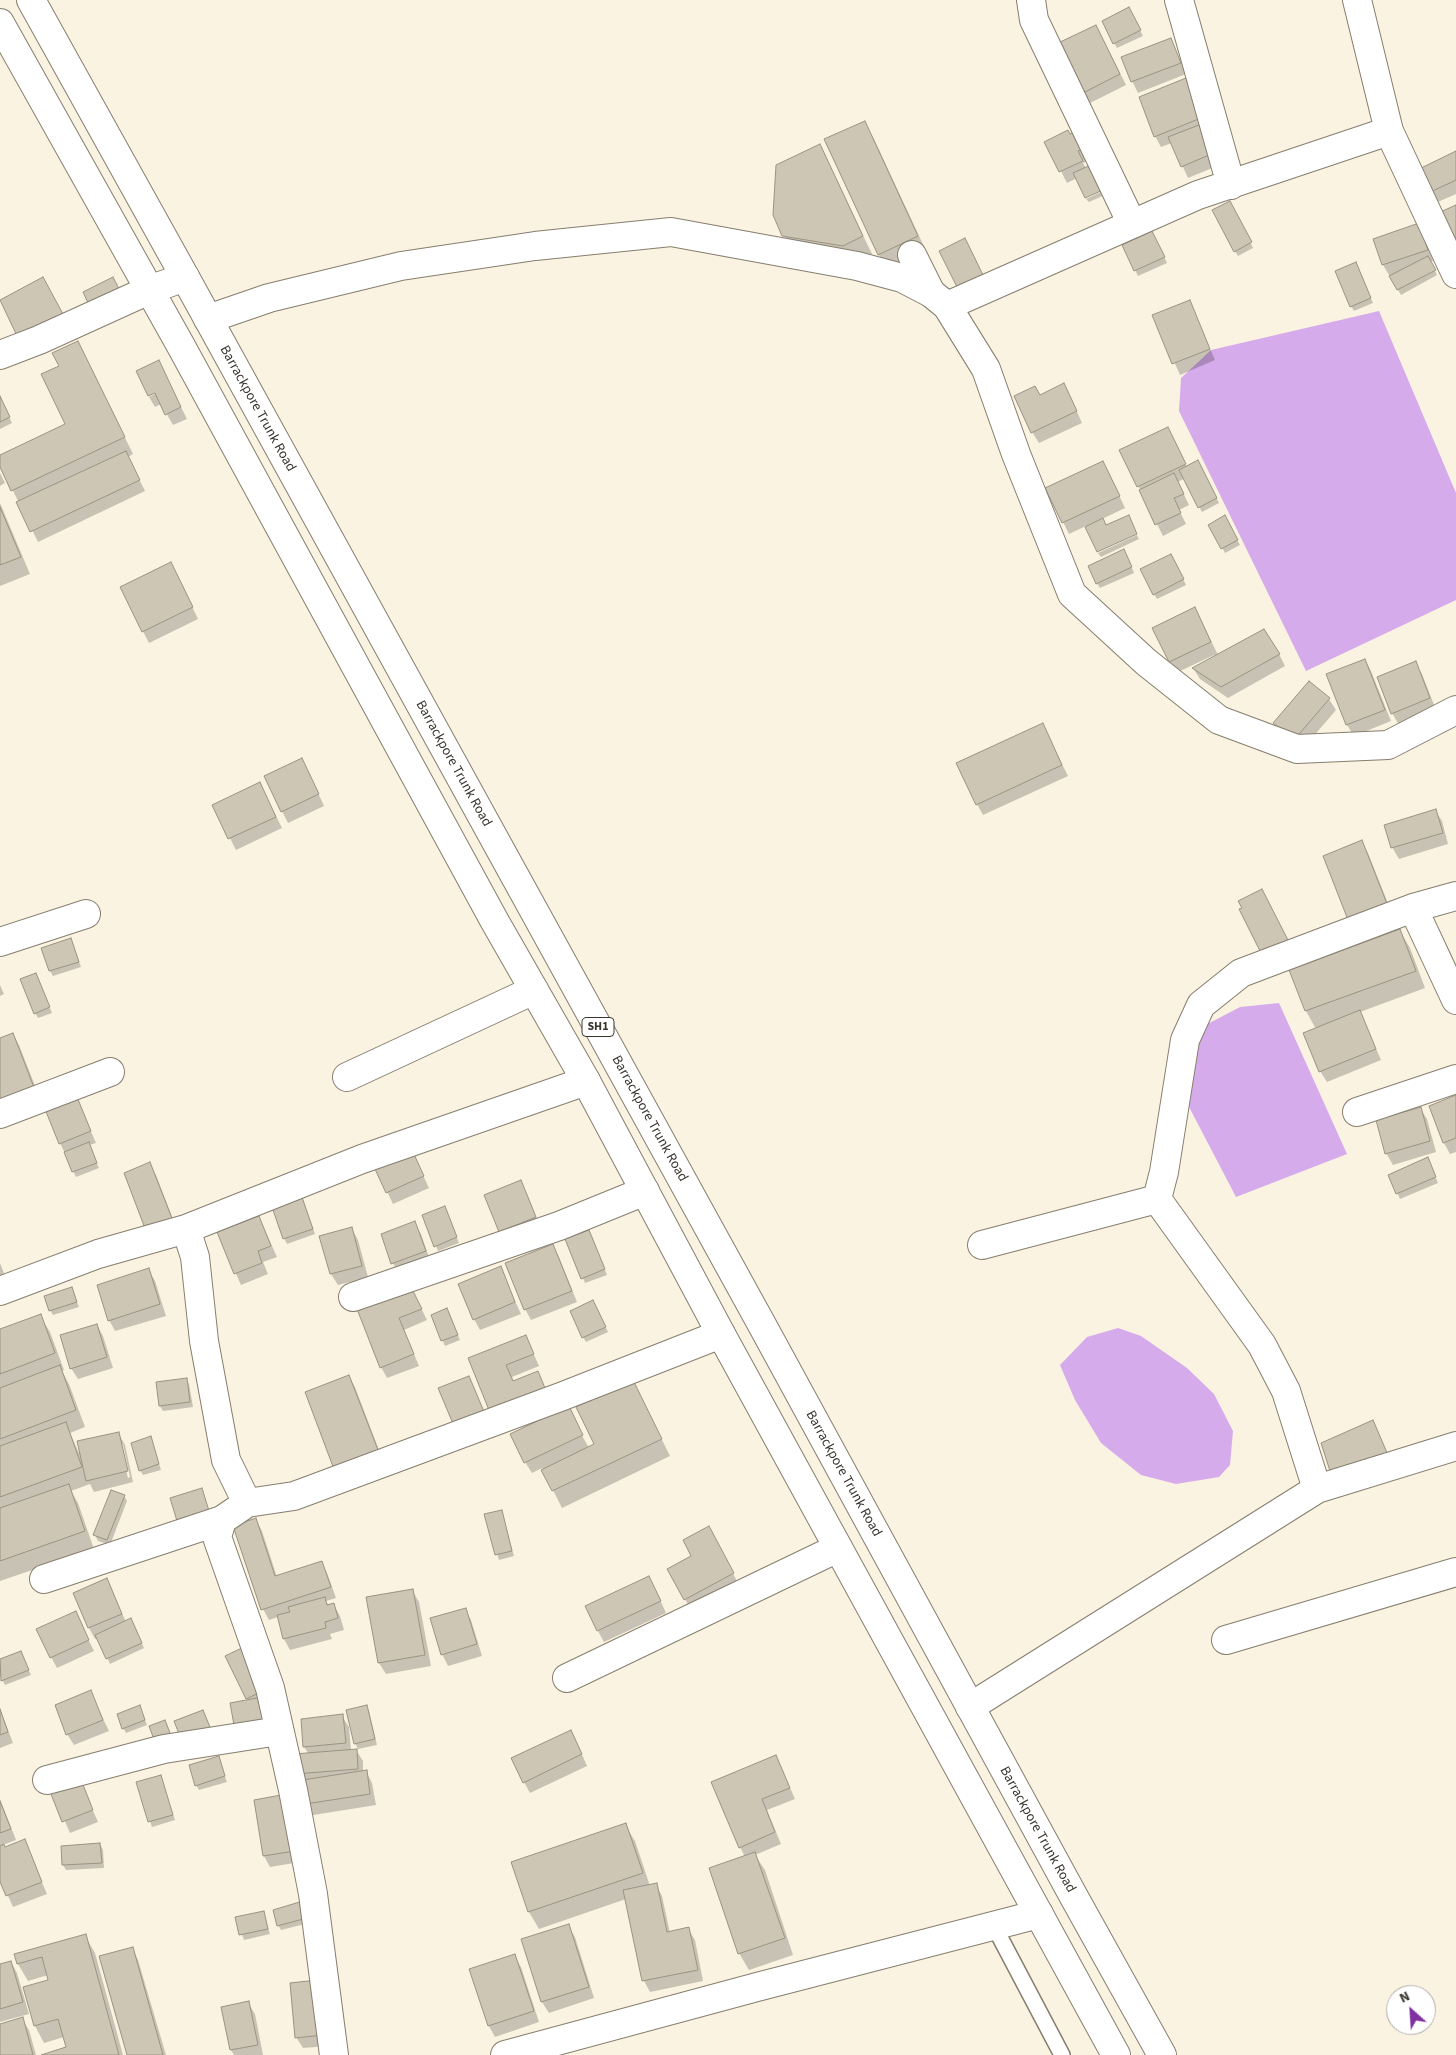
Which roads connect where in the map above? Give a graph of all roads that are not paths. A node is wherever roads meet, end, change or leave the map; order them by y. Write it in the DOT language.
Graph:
graph roads {
  1 [pos="31,0"];
  2 [pos="1031,0"];
  3 [pos="1179,0"];
  4 [pos="1357,0"];
  5 [pos="0,23"];
  6 [pos="1389,131"];
  7 [pos="1231,185"];
  8 [pos="1132,224"];
  9 [pos="912,255"];
  10 [pos="1456,274"];
  11 [pos="185,277"];
  12 [pos="149,290"];
  13 [pos="939,300"];
  14 [pos="208,319"];
  15 [pos="0,355"];
  16 [pos="1456,710"];
  17 [pos="1456,896"];
  18 [pos="1413,908"];
  19 [pos="86,914"];
  20 [pos="0,942"];
  21 [pos="534,990"];
  22 [pos="1456,1000"];
  23 [pos="110,1072"];
  24 [pos="348,1077"];
  25 [pos="1456,1079"];
  26 [pos="586,1081"];
  27 [pos="1357,1112"];
  28 [pos="0,1114"];
  29 [pos="645,1191"];
  30 [pos="1157,1199"];
  31 [pos="186,1229"];
  32 [pos="982,1246"];
  33 [pos="0,1291"];
  34 [pos="353,1297"];
  35 [pos="721,1334"];
  36 [pos="1456,1446"];
  37 [pos="1317,1489"];
  38 [pos="247,1503"];
  39 [pos="222,1520"];
  40 [pos="838,1548"];
  41 [pos="1456,1572"];
  42 [pos="44,1579"];
  43 [pos="1226,1640"];
  44 [pos="567,1678"];
  45 [pos="970,1707"];
  46 [pos="279,1731"];
  47 [pos="47,1780"];
  48 [pos="1039,1914"];
  49 [pos="994,1926"];
  50 [pos="334,2055"];
  51 [pos="505,2055"];
  52 [pos="1062,2055"];
  53 [pos="1116,2055"];
  54 [pos="1162,2055"];
  1 -- 11 [label="street, Barrackpore Trunk Road / SH1"];
  2 -- 8 [label="street"];
  3 -- 7 [label="street"];
  4 -- 6 [label="street"];
  5 -- 12 [label="street, SH1"];
  6 -- 7 [label="street"];
  6 -- 10 [label="street"];
  7 -- 8 [label="street"];
  8 -- 13 [label="street"];
  9 -- 13 [label="street"];
  11 -- 12 [label="street"];
  11 -- 14 [label="street, Barrackpore Trunk Road / SH1"];
  12 -- 15 [label="street"];
  12 -- 21 [label="street, SH1"];
  13 -- 14 [label="street"];
  13 -- 16 [label="street"];
  14 -- 45 [label="street, Barrackpore Trunk Road / SH1"];
  17 -- 18 [label="street"];
  18 -- 22 [label="street"];
  18 -- 30 [label="street"];
  19 -- 20 [label="street"];
  21 -- 24 [label="street"];
  21 -- 26 [label="street, SH1"];
  23 -- 28 [label="street"];
  25 -- 27 [label="street"];
  26 -- 29 [label="street, SH1"];
  26 -- 31 [label="street"];
  29 -- 34 [label="street"];
  29 -- 35 [label="street, SH1"];
  30 -- 32 [label="street"];
  30 -- 37 [label="street"];
  31 -- 33 [label="street"];
  31 -- 38 [label="street"];
  35 -- 38 [label="street"];
  35 -- 40 [label="street, SH1"];
  36 -- 37 [label="street"];
  37 -- 45 [label="street"];
  38 -- 39 [label="street"];
  39 -- 42 [label="street"];
  39 -- 46 [label="street"];
  40 -- 44 [label="street"];
  40 -- 48 [label="street, SH1"];
  41 -- 43 [label="street"];
  45 -- 54 [label="street, Barrackpore Trunk Road / SH1"];
  46 -- 47 [label="street"];
  46 -- 50 [label="street"];
  48 -- 49 [label="street"];
  48 -- 53 [label="street, SH1"];
  49 -- 51 [label="street"];
  49 -- 52 [label="lane"];
}
